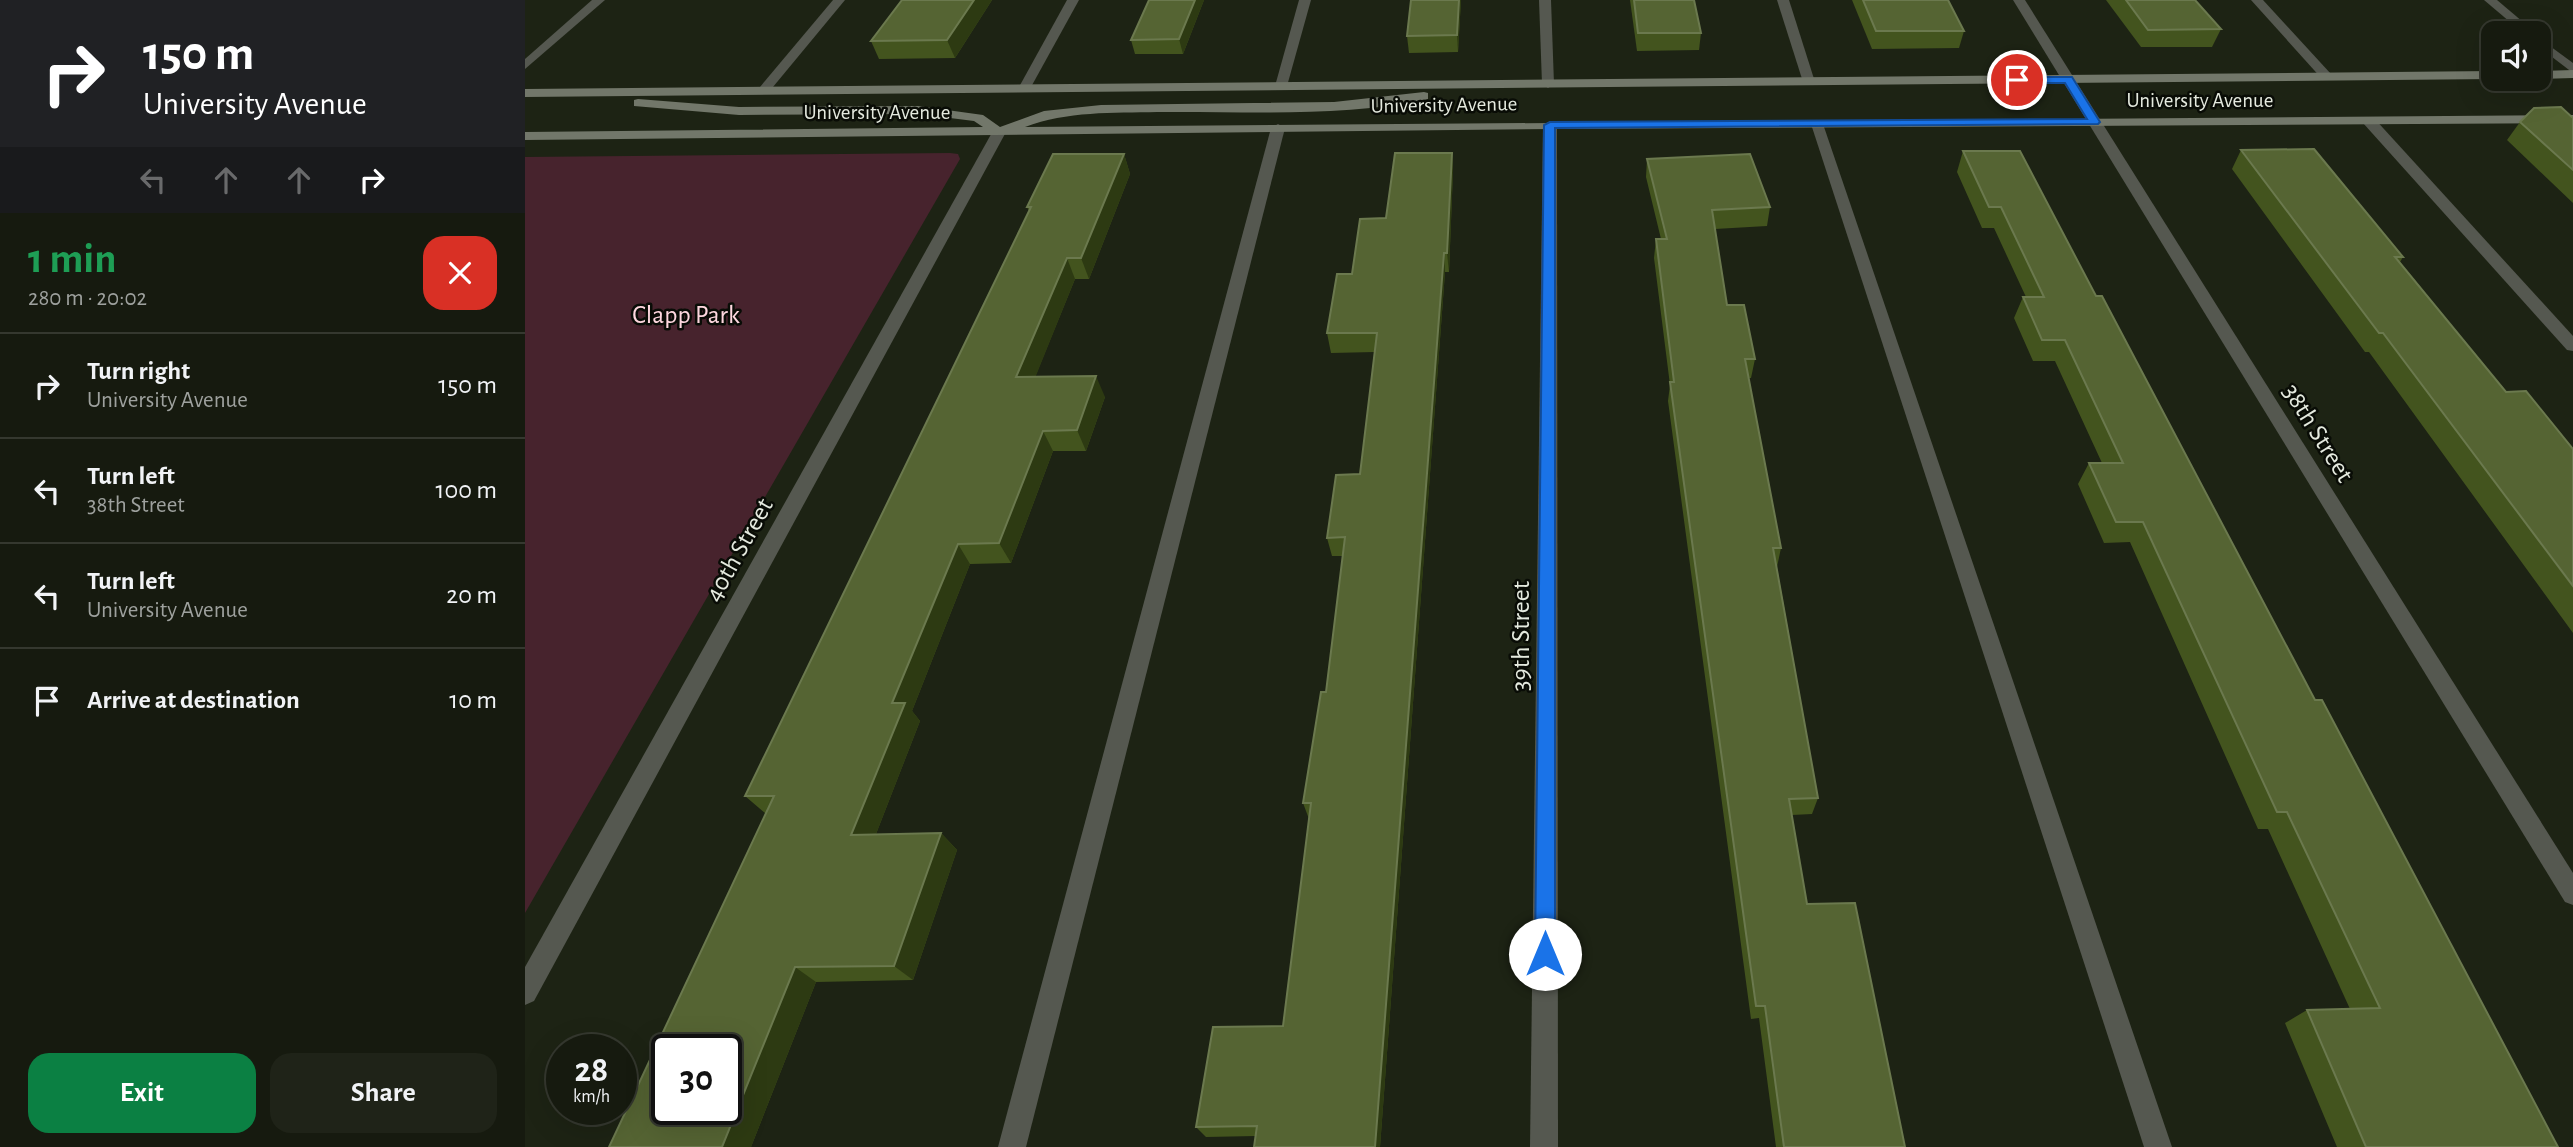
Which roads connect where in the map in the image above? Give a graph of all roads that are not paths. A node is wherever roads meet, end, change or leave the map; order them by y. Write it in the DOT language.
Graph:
graph roads {
  1 [pos="599,0"];
  2 [pos="839,0"];
  3 [pos="1073,0"];
  4 [pos="1305,0"];
  5 [pos="1545,0"];
  6 [pos="1783,0"];
  7 [pos="2019,0"];
  8 [pos="2257,0"];
  9 [pos="2490,0"];
  10 [pos="2515,21"];
  11 [pos="2551,51"];
  12 [pos="525,65"];
  13 [pos="2573,69"];
  14 [pos="2481,75"];
  15 [pos="2551,75"];
  16 [pos="2573,75"];
  17 [pos="2327,77"];
  18 [pos="2069,80"];
  19 [pos="1809,82"];
  20 [pos="1548,84"];
  21 [pos="1516,85"];
  22 [pos="1281,86"];
  23 [pos="1025,87"];
  24 [pos="764,90"];
  25 [pos="525,93"];
  26 [pos="2573,119"];
  27 [pos="2368,120"];
  28 [pos="2094,122"];
  29 [pos="1817,124"];
  30 [pos="1550,125"];
  31 [pos="1278,128"];
  32 [pos="999,132"];
  33 [pos="525,136"];
  34 [pos="2573,346"];
  35 [pos="2573,894"];
  36 [pos="525,992"];
  37 [pos="1013,1147"];
  38 [pos="1544,1147"];
  39 [pos="2158,1147"];
  1 -- 12 [label="street"];
  2 -- 24 [label="street"];
  3 -- 23 [label="street"];
  4 -- 22 [label="street"];
  5 -- 20 [label="street"];
  6 -- 19 [label="street"];
  7 -- 18 [label="street, 38th Street"];
  8 -- 17 [label="street"];
  9 -- 10 [label="street"];
  11 -- 13 [label="street"];
  14 -- 17 [label="main road, University Avenue"];
  15 -- 16 [label="main road"];
  17 -- 18 [label="main road, University Avenue"];
  18 -- 19 [label="main road, University Avenue"];
  18 -- 28 [label="street, 38th Street"];
  19 -- 20 [label="main road, University Avenue"];
  20 -- 21 [label="main road, University Avenue"];
  21 -- 22 [label="main road, University Avenue"];
  21 -- 32 [label="main road"];
  22 -- 23 [label="main road, University Avenue"];
  23 -- 24 [label="main road, University Avenue"];
  24 -- 25 [label="main road, University Avenue"];
  25 -- 32 [label="main road"];
  26 -- 27 [label="main road, University Avenue"];
  27 -- 28 [label="main road, University Avenue"];
  27 -- 34 [label="street"];
  28 -- 29 [label="main road, University Avenue"];
  28 -- 35 [label="street, 38th Street"];
  29 -- 30 [label="main road, University Avenue"];
  29 -- 39 [label="street"];
  30 -- 31 [label="main road, University Avenue"];
  30 -- 38 [label="street, 39th Street"];
  31 -- 32 [label="main road, University Avenue"];
  31 -- 37 [label="street"];
  32 -- 33 [label="main road, University Avenue"];
  32 -- 36 [label="street, 40th Street"];
}
